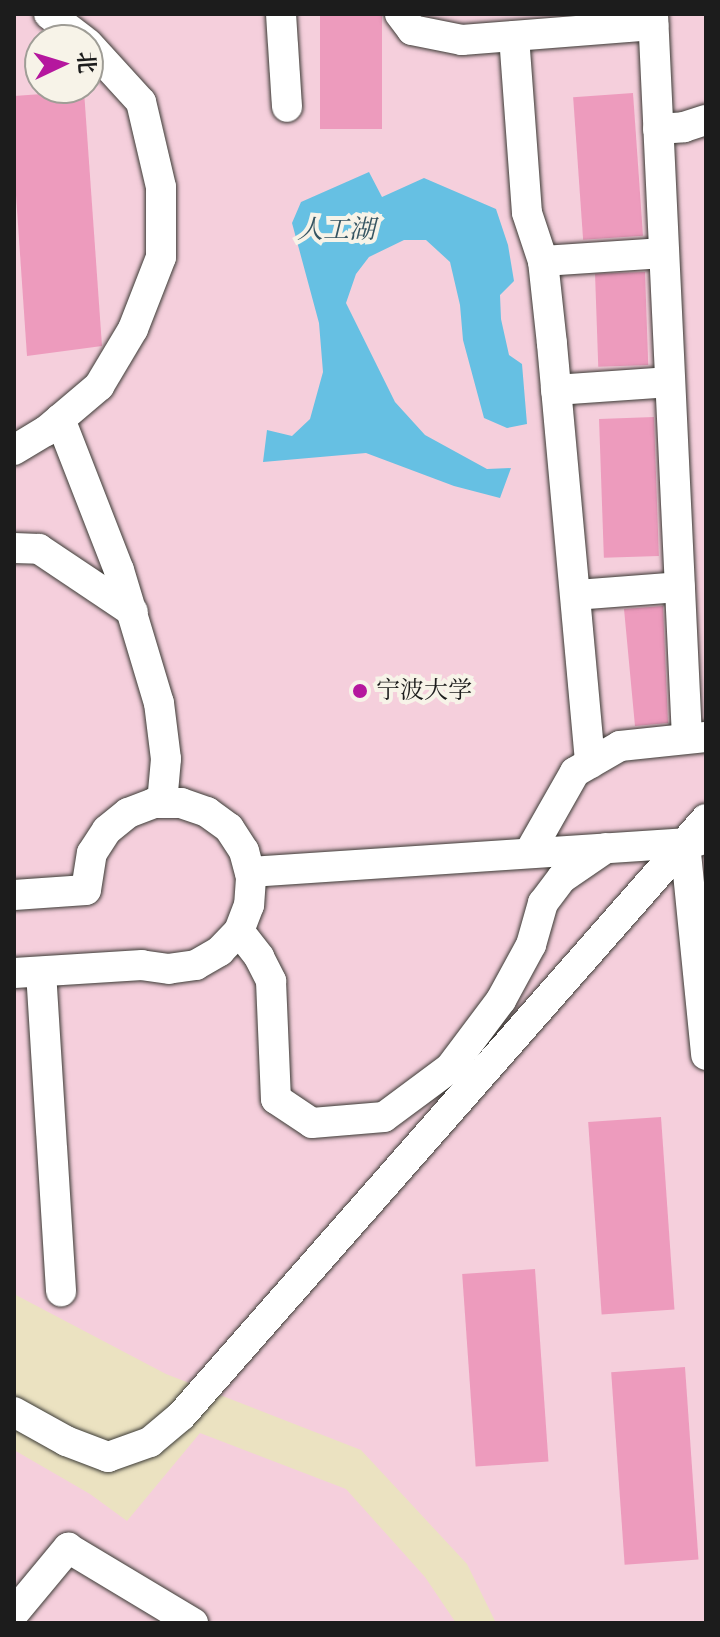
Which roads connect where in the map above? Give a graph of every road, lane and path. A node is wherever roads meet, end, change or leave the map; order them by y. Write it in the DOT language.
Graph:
graph roads {
  1 [pos="281,14"];
  2 [pos="400,14"];
  3 [pos="653,20"];
  4 [pos="514,36"];
  5 [pos="104,62"];
  6 [pos="287,107"];
  7 [pos="706,120"];
  8 [pos="658,129"];
  9 [pos="664,253"];
  10 [pos="543,261"];
  11 [pos="670,382"];
  12 [pos="556,390"];
  13 [pos="60,419"];
  14 [pos="14,450"];
  15 [pos="14,548"];
  16 [pos="680,587"];
  17 [pos="576,595"];
  18 [pos="133,612"];
  19 [pos="697,737"];
  20 [pos="590,763"];
  21 [pos="162,803"];
  22 [pos="706,819"];
  23 [pos="696,842"];
  24 [pos="606,848"];
  25 [pos="529,853"];
  26 [pos="250,872"];
  27 [pos="14,895"];
  28 [pos="239,931"];
  29 [pos="28,972"];
  30 [pos="706,1055"];
  31 [pos="61,1291"];
  32 [pos="14,1412"];
  33 [pos="14,1613"];
  34 [pos="193,1623"];
  1 -- 6 [label="street"];
  2 -- 4 [label="street"];
  3 -- 4 [label="street"];
  3 -- 8 [label="street"];
  4 -- 10 [label="street"];
  5 -- 13 [label="street"];
  7 -- 8 [label="street"];
  8 -- 9 [label="street"];
  9 -- 10 [label="street"];
  9 -- 11 [label="street"];
  10 -- 12 [label="street"];
  11 -- 12 [label="street"];
  11 -- 16 [label="street"];
  12 -- 17 [label="street"];
  13 -- 14 [label="street"];
  13 -- 18 [label="street"];
  15 -- 18 [label="street"];
  16 -- 17 [label="street"];
  16 -- 19 [label="street"];
  17 -- 20 [label="street"];
  18 -- 21 [label="street"];
  19 -- 20 [label="street"];
  20 -- 25 [label="street"];
  21 -- 26 [label="street"];
  21 -- 27 [label="street"];
  22 -- 23 [label="street"];
  23 -- 24 [label="street"];
  23 -- 30 [label="street"];
  23 -- 32 [label="street"];
  24 -- 25 [label="street"];
  24 -- 28 [label="street"];
  25 -- 26 [label="street"];
  26 -- 28 [label="street"];
  28 -- 29 [label="street"];
  29 -- 31 [label="street"];
  33 -- 34 [label="street"];
}
